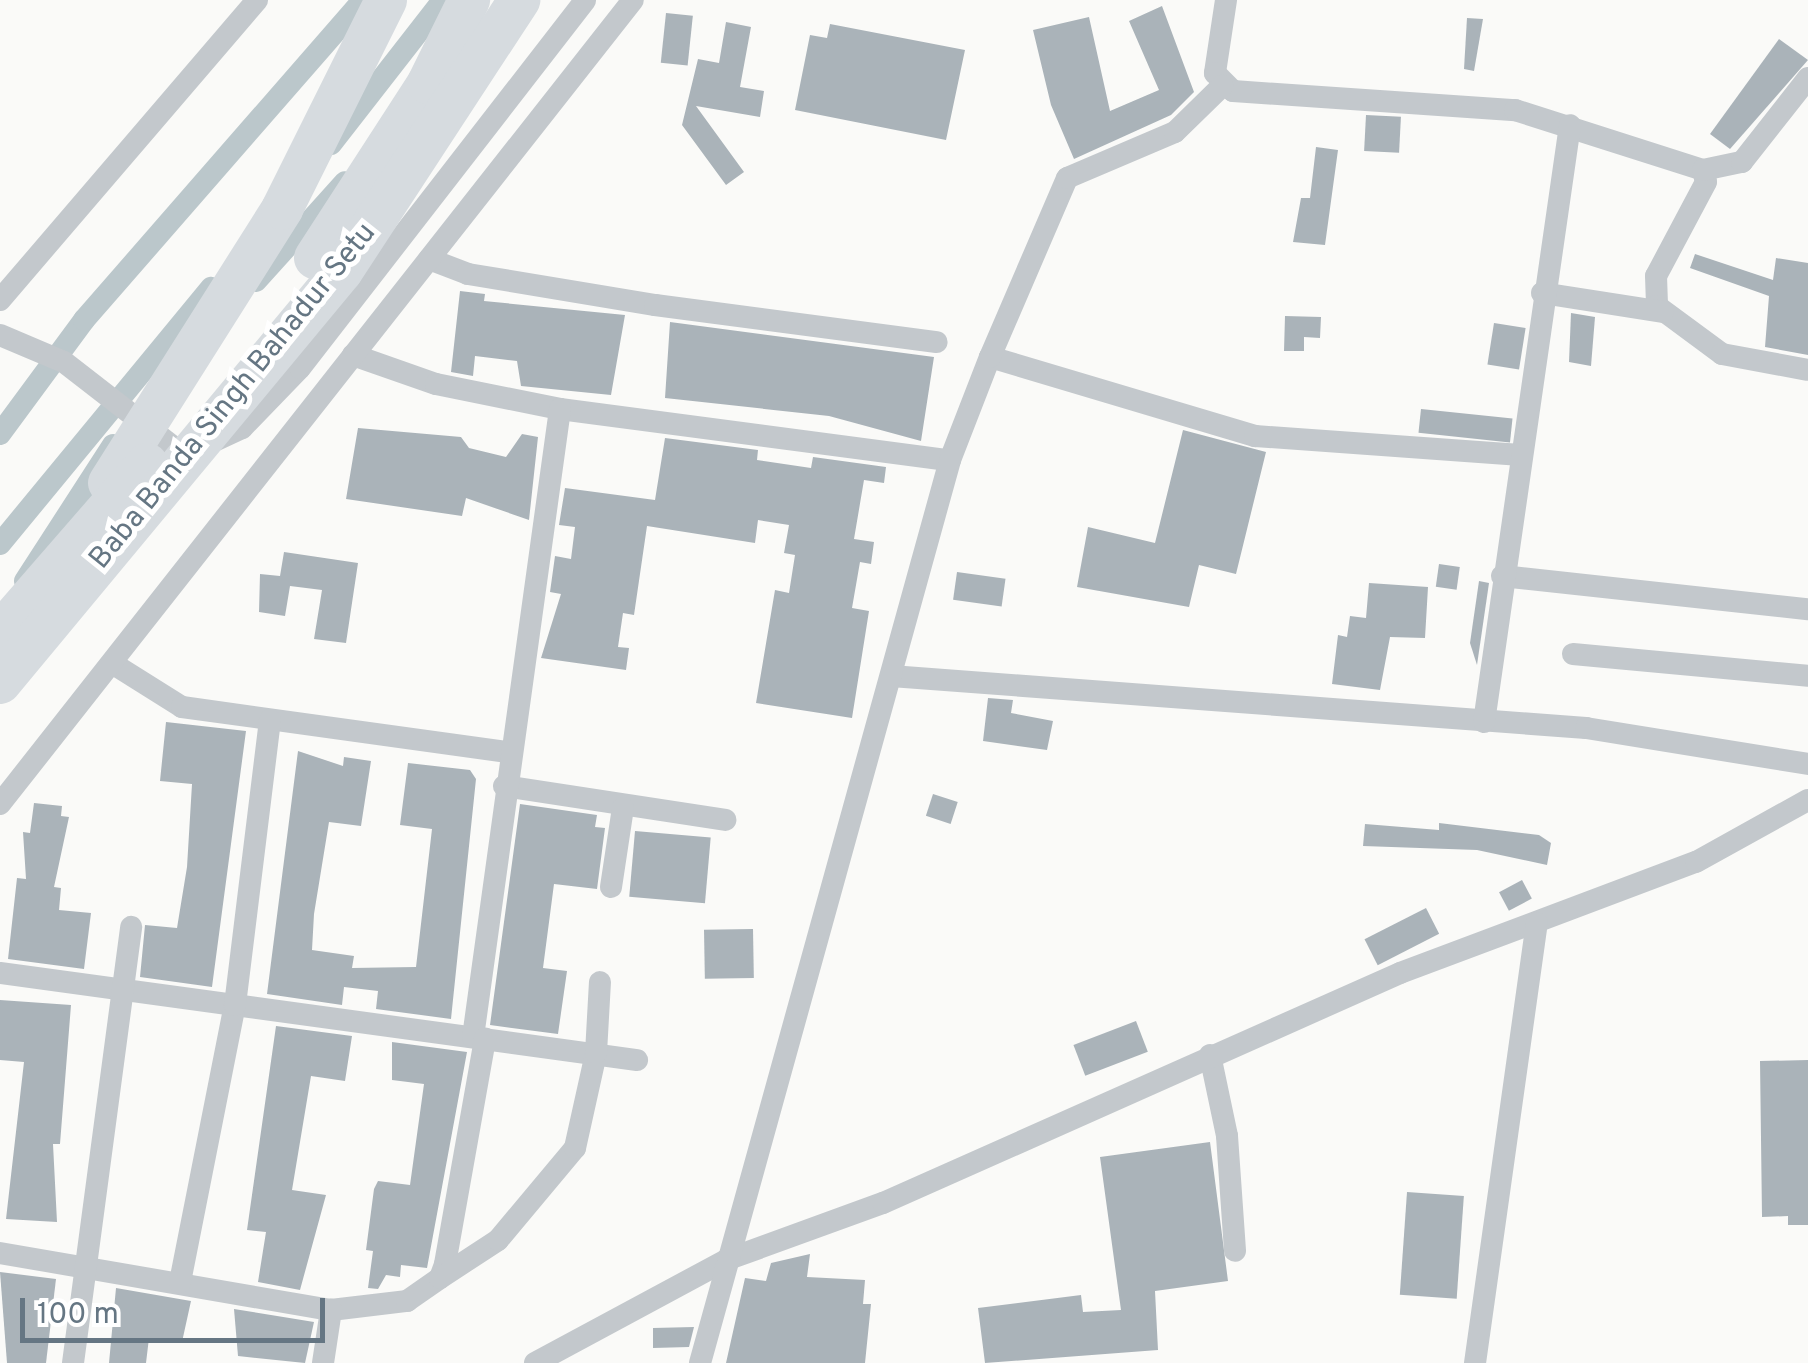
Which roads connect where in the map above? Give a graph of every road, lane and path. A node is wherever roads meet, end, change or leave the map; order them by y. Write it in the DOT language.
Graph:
graph roads {
  1 [pos="258,0"];
  2 [pos="386,0"];
  3 [pos="469,0"];
  4 [pos="585,0"];
  5 [pos="633,0"];
  6 [pos="1226,0"];
  7 [pos="519,2"];
  8 [pos="1808,78"];
  9 [pos="1222,86"];
  10 [pos="1570,125"];
  11 [pos="1703,170"];
  12 [pos="429,259"];
  13 [pos="1542,293"];
  14 [pos="0,300"];
  15 [pos="1663,312"];
  16 [pos="3,337"];
  17 [pos="937,342"];
  18 [pos="353,355"];
  19 [pos="990,357"];
  20 [pos="1808,370"];
  21 [pos="560,409"];
  22 [pos="251,421"];
  23 [pos="285,443"];
  24 [pos="1517,455"];
  25 [pos="950,460"];
  26 [pos="1502,576"];
  27 [pos="38,586"];
  28 [pos="1808,609"];
  29 [pos="0,633"];
  30 [pos="1572,654"];
  31 [pos="115,665"];
  32 [pos="891,676"];
  33 [pos="1808,676"];
  34 [pos="0,682"];
  35 [pos="270,720"];
  36 [pos="1484,722"];
  37 [pos="508,752"];
  38 [pos="1808,764"];
  39 [pos="504,786"];
  40 [pos="1808,800"];
  41 [pos="0,804"];
  42 [pos="623,808"];
  43 [pos="725,820"];
  44 [pos="611,886"];
  45 [pos="1537,923"];
  46 [pos="131,927"];
  47 [pos="0,972"];
  48 [pos="600,982"];
  49 [pos="122,984"];
  50 [pos="235,1006"];
  51 [pos="479,1038"];
  52 [pos="596,1053"];
  53 [pos="1210,1055"];
  54 [pos="637,1060"];
  55 [pos="1235,1251"];
  56 [pos="0,1253"];
  57 [pos="726,1260"];
  58 [pos="86,1269"];
  59 [pos="440,1278"];
  60 [pos="180,1282"];
  61 [pos="331,1310"];
  62 [pos="73,1363"];
  63 [pos="323,1363"];
  64 [pos="536,1363"];
  65 [pos="700,1363"];
  66 [pos="1475,1363"];
  1 -- 14 [label="street"];
  2 -- 27 [label="highway"];
  3 -- 27 [label="highway, Baba Banda Singh Bahadur Setu"];
  4 -- 22 [label="street"];
  5 -- 12 [label="street"];
  6 -- 9 [label="street"];
  7 -- 34 [label="highway, Baba Banda Singh Bahadur Setu"];
  8 -- 11 [label="street"];
  9 -- 10 [label="street"];
  9 -- 19 [label="street"];
  10 -- 11 [label="street"];
  10 -- 13 [label="street"];
  11 -- 15 [label="street"];
  12 -- 17 [label="street"];
  12 -- 18 [label="street"];
  13 -- 15 [label="street"];
  13 -- 24 [label="street"];
  15 -- 20 [label="street"];
  16 -- 22 [label="street"];
  18 -- 21 [label="street"];
  18 -- 23 [label="street"];
  19 -- 24 [label="street"];
  19 -- 25 [label="street"];
  21 -- 25 [label="street"];
  21 -- 37 [label="street"];
  22 -- 23 [label="street"];
  23 -- 31 [label="street"];
  24 -- 26 [label="street"];
  25 -- 32 [label="street"];
  26 -- 28 [label="street"];
  26 -- 36 [label="street"];
  27 -- 29 [label="highway, Baba Banda Singh Bahadur Setu"];
  30 -- 33 [label="street"];
  31 -- 35 [label="street"];
  31 -- 41 [label="street"];
  32 -- 36 [label="street"];
  32 -- 57 [label="street"];
  35 -- 37 [label="street"];
  35 -- 50 [label="street"];
  36 -- 38 [label="street"];
  37 -- 39 [label="street"];
  39 -- 42 [label="street"];
  39 -- 51 [label="street"];
  40 -- 45 [label="street"];
  42 -- 43 [label="street"];
  42 -- 44 [label="street"];
  45 -- 53 [label="street"];
  45 -- 66 [label="street"];
  46 -- 49 [label="street"];
  47 -- 49 [label="street"];
  48 -- 52 [label="street"];
  49 -- 50 [label="street"];
  49 -- 58 [label="street"];
  50 -- 51 [label="street"];
  50 -- 60 [label="street"];
  51 -- 52 [label="street"];
  51 -- 59 [label="street"];
  52 -- 54 [label="street"];
  52 -- 59 [label="street"];
  53 -- 55 [label="street"];
  53 -- 57 [label="street"];
  56 -- 58 [label="street"];
  57 -- 64 [label="street"];
  57 -- 65 [label="street"];
  58 -- 60 [label="street"];
  58 -- 62 [label="street"];
  59 -- 61 [label="street"];
  60 -- 61 [label="street"];
  61 -- 63 [label="street"];
}
